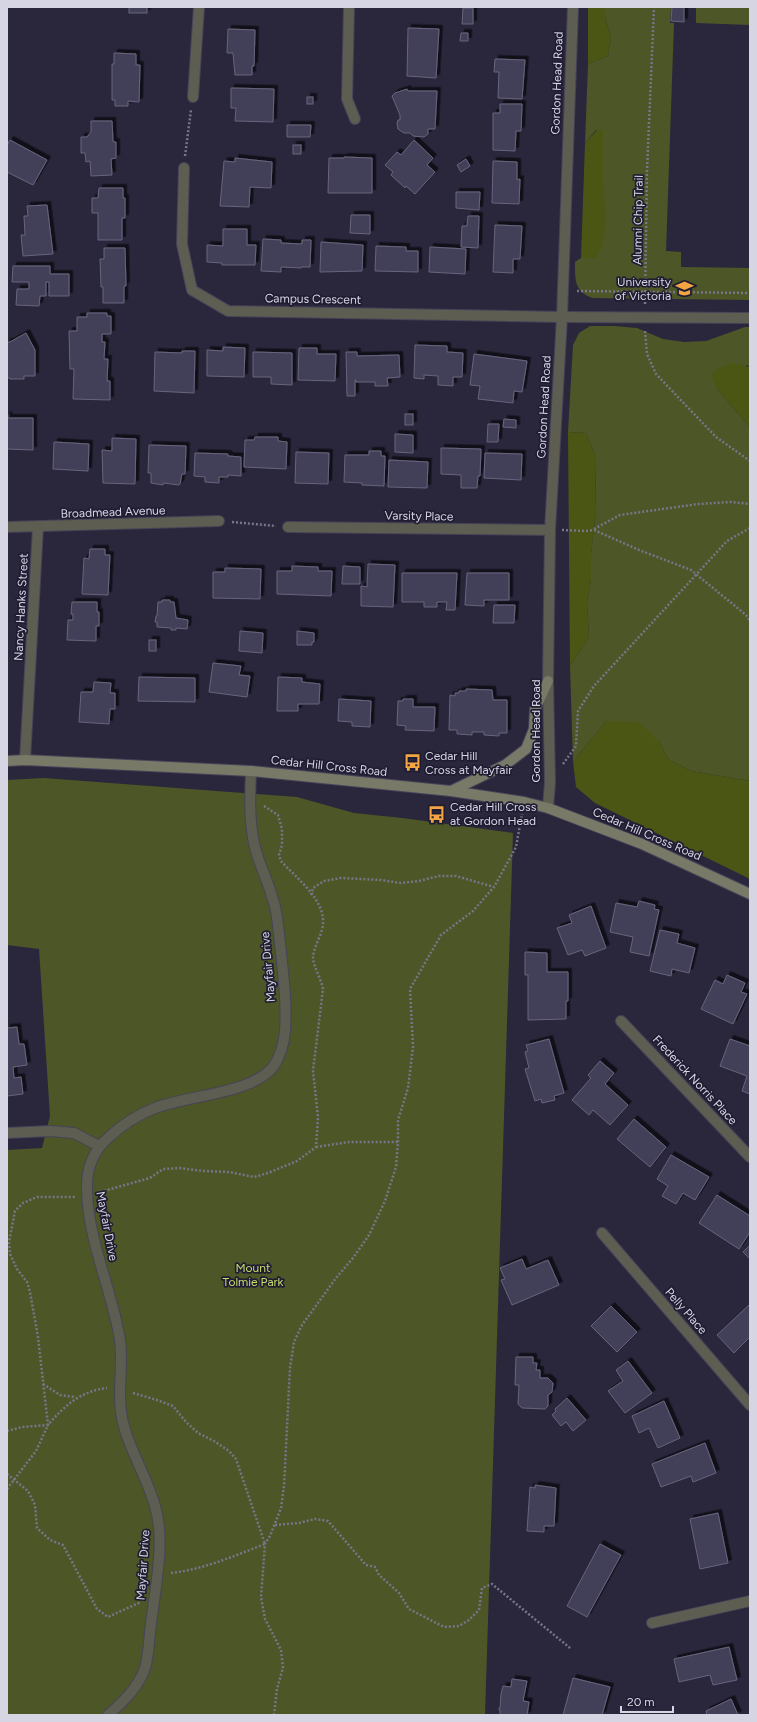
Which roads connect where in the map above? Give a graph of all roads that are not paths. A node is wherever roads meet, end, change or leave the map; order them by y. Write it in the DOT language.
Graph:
graph roads {
  1 [pos="199,7"];
  2 [pos="349,7"];
  3 [pos="572,7"];
  4 [pos="193,97"];
  5 [pos="355,119"];
  6 [pos="184,168"];
  7 [pos="562,317"];
  8 [pos="750,318"];
  9 [pos="219,521"];
  10 [pos="7,527"];
  11 [pos="38,527"];
  12 [pos="288,527"];
  13 [pos="550,530"];
  14 [pos="548,681"];
  15 [pos="25,760"];
  16 [pos="7,761"];
  17 [pos="251,771"];
  18 [pos="451,791"];
  19 [pos="548,808"];
  20 [pos="750,894"];
  21 [pos="621,1021"];
  22 [pos="7,1133"];
  23 [pos="99,1146"];
  24 [pos="750,1157"];
  25 [pos="602,1233"];
  26 [pos="750,1405"];
  27 [pos="750,1602"];
  28 [pos="652,1623"];
  29 [pos="108,1715"];
  1 -- 4 [label="street"];
  2 -- 5 [label="street"];
  3 -- 7 [label="street, Gordon Head Road"];
  6 -- 7 [label="street, Campus Crescent"];
  7 -- 8 [label="street, Campus Crescent"];
  7 -- 13 [label="street, Gordon Head Road"];
  9 -- 11 [label="street, Broadmead Avenue"];
  10 -- 11 [label="street, Broadmead Avenue"];
  11 -- 15 [label="street, Nancy Hanks Street"];
  12 -- 13 [label="street, Varsity Place"];
  13 -- 14 [label="street, Gordon Head Road"];
  14 -- 18 [label="main road"];
  14 -- 19 [label="street, Gordon Head Road"];
  15 -- 16 [label="main road, Cedar Hill Cross Road"];
  15 -- 17 [label="main road, Cedar Hill Cross Road"];
  17 -- 18 [label="main road, Cedar Hill Cross Road"];
  17 -- 23 [label="street, Mayfair Drive"];
  18 -- 19 [label="main road, Cedar Hill Cross Road"];
  19 -- 20 [label="main road, Cedar Hill Cross Road"];
  21 -- 24 [label="street, Frederick Norris Place"];
  22 -- 23 [label="street"];
  23 -- 29 [label="street, Mayfair Drive"];
  25 -- 26 [label="street, Pelly Place"];
  27 -- 28 [label="street"];
}
